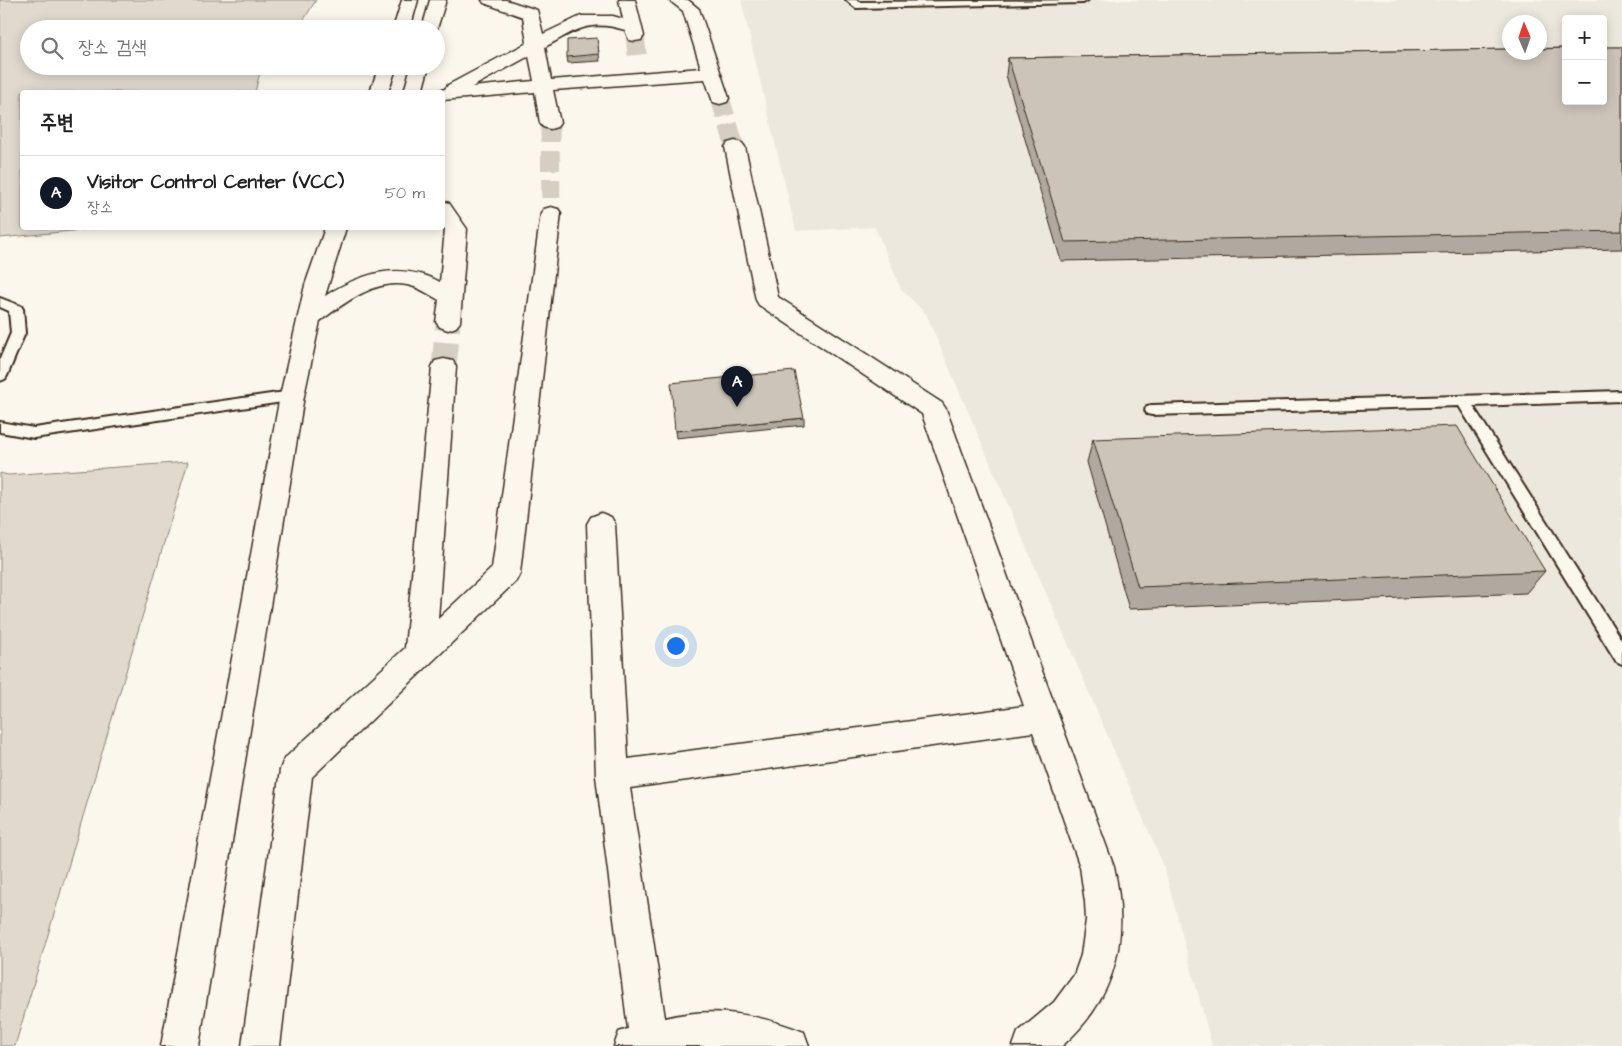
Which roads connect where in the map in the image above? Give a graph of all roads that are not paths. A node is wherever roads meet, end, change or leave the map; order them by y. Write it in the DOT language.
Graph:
graph roads {
  1 [pos="410,0"];
  2 [pos="438,0"];
  3 [pos="490,0"];
  4 [pos="627,0"];
  5 [pos="677,0"];
  6 [pos="851,0"];
  7 [pos="1082,0"];
  8 [pos="404,20"];
  9 [pos="432,20"];
  10 [pos="537,45"];
  11 [pos="712,74"];
  12 [pos="385,75"];
  13 [pos="418,75"];
  14 [pos="544,86"];
  15 [pos="380,90"];
  16 [pos="414,90"];
  17 [pos="445,94"];
  18 [pos="445,95"];
  19 [pos="720,98"];
  20 [pos="550,123"];
  21 [pos="735,147"];
  22 [pos="445,212"];
  23 [pos="551,212"];
  24 [pos="333,230"];
  25 [pos="450,297"];
  26 [pos="0,302"];
  27 [pos="309,318"];
  28 [pos="448,322"];
  29 [pos="444,367"];
  30 [pos="0,376"];
  31 [pos="292,396"];
  32 [pos="1622,396"];
  33 [pos="1463,401"];
  34 [pos="1152,410"];
  35 [pos="0,427"];
  36 [pos="601,524"];
  37 [pos="420,652"];
  38 [pos="1622,656"];
  39 [pos="1044,717"];
  40 [pos="612,776"];
  41 [pos="640,1043"];
  42 [pos="180,1046"];
  43 [pos="261,1046"];
  44 [pos="790,1046"];
  45 [pos="1032,1046"];
  1 -- 8 [label="street"];
  2 -- 9 [label="street"];
  3 -- 10 [label="street"];
  4 -- 10 [label="street"];
  5 -- 11 [label="street"];
  6 -- 7 [label="lane"];
  10 -- 14 [label="street"];
  10 -- 17 [label="street"];
  11 -- 14 [label="street"];
  11 -- 19 [label="street"];
  12 -- 15 [label="street"];
  13 -- 16 [label="street"];
  14 -- 18 [label="street"];
  14 -- 20 [label="street"];
  21 -- 39 [label="street"];
  22 -- 25 [label="street"];
  23 -- 37 [label="street"];
  24 -- 27 [label="street"];
  25 -- 27 [label="street"];
  25 -- 28 [label="street"];
  26 -- 30 [label="lane"];
  27 -- 31 [label="street"];
  29 -- 37 [label="street"];
  31 -- 35 [label="lane"];
  31 -- 42 [label="street"];
  32 -- 33 [label="lane"];
  33 -- 34 [label="lane"];
  33 -- 38 [label="lane"];
  36 -- 40 [label="street"];
  37 -- 43 [label="street"];
  39 -- 40 [label="street"];
  39 -- 45 [label="street"];
  40 -- 41 [label="street"];
  41 -- 44 [label="street"];
}
